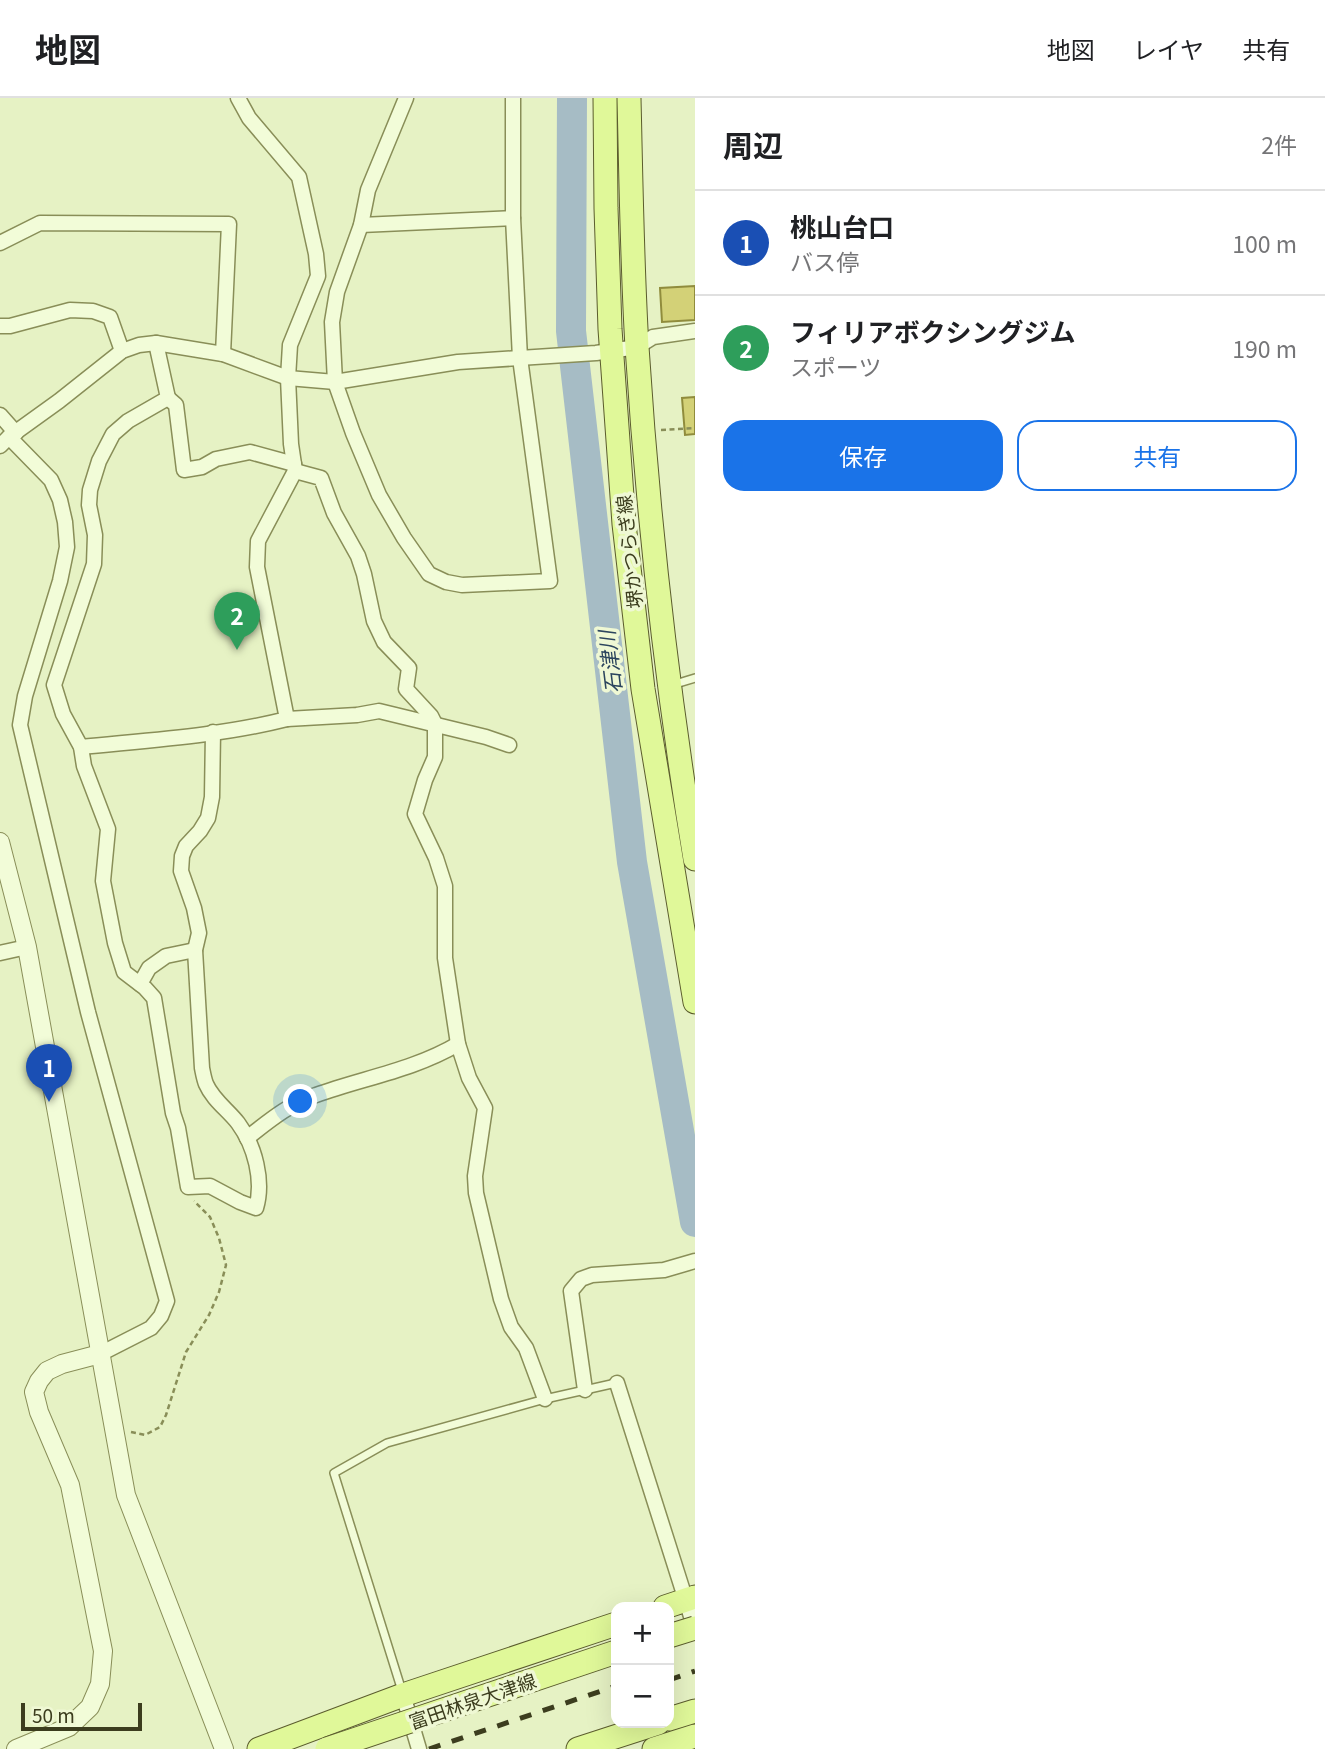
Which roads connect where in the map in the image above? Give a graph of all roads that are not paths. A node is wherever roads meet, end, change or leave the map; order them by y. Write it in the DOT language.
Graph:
graph roads {
  1 [pos="238,98"];
  2 [pos="406,98"];
  3 [pos="513,98"];
  4 [pos="605,98"];
  5 [pos="629,98"];
  6 [pos="513,218"];
  7 [pos="361,225"];
  8 [pos="0,243"];
  9 [pos="0,326"];
  10 [pos="695,331"];
  11 [pos="156,343"];
  12 [pos="637,346"];
  13 [pos="122,351"];
  14 [pos="601,352"];
  15 [pos="223,354"];
  16 [pos="520,358"];
  17 [pos="288,378"];
  18 [pos="335,382"];
  19 [pos="168,398"];
  20 [pos="0,415"];
  21 [pos="8,439"];
  22 [pos="294,467"];
  23 [pos="695,678"];
  24 [pos="668,686"];
  25 [pos="287,719"];
  26 [pos="435,724"];
  27 [pos="214,733"];
  28 [pos="509,745"];
  29 [pos="81,747"];
  30 [pos="0,842"];
  31 [pos="695,859"];
  32 [pos="27,947"];
  33 [pos="195,950"];
  34 [pos="0,953"];
  35 [pos="140,984"];
  36 [pos="695,1002"];
  37 [pos="457,1044"];
  38 [pos="247,1138"];
  39 [pos="695,1261"];
  40 [pos="100,1354"];
  41 [pos="617,1383"];
  42 [pos="585,1390"];
  43 [pos="545,1399"];
  44 [pos="691,1599"];
  45 [pos="674,1604"];
  46 [pos="611,1626"];
  47 [pos="695,1629"];
  48 [pos="674,1635"];
  49 [pos="611,1654"];
  50 [pos="403,1695"];
  51 [pos="695,1711"];
  52 [pos="674,1717"];
  53 [pos="643,1728"];
  54 [pos="695,1736"];
  55 [pos="16,1749"];
  56 [pos="224,1749"];
  57 [pos="259,1749"];
  58 [pos="327,1749"];
  59 [pos="419,1749"];
  60 [pos="578,1749"];
  61 [pos="654,1749"];
  1 -- 17 [label="street"];
  2 -- 7 [label="street"];
  3 -- 6 [label="street"];
  4 -- 14 [label="main road, 堺かつらぎ線"];
  5 -- 12 [label="main road, 堺かつらぎ線"];
  6 -- 7 [label="street"];
  6 -- 16 [label="street"];
  7 -- 18 [label="street"];
  8 -- 15 [label="street"];
  9 -- 13 [label="street"];
  10 -- 12 [label="street"];
  11 -- 13 [label="street"];
  11 -- 15 [label="street"];
  11 -- 19 [label="street"];
  12 -- 14 [label="street"];
  12 -- 24 [label="main road, 堺かつらぎ線"];
  13 -- 21 [label="street"];
  14 -- 16 [label="street"];
  14 -- 36 [label="main road, 堺かつらぎ線"];
  15 -- 17 [label="street"];
  16 -- 18 [label="street"];
  16 -- 18 [label="street"];
  17 -- 18 [label="street"];
  17 -- 22 [label="street"];
  19 -- 22 [label="street"];
  19 -- 29 [label="street"];
  20 -- 21 [label="street"];
  21 -- 40 [label="street"];
  22 -- 25 [label="street"];
  22 -- 26 [label="street"];
  23 -- 24 [label="lane"];
  24 -- 31 [label="main road, 堺かつらぎ線"];
  25 -- 26 [label="street"];
  25 -- 27 [label="street"];
  26 -- 28 [label="street"];
  26 -- 37 [label="street"];
  27 -- 29 [label="street"];
  27 -- 33 [label="street"];
  29 -- 35 [label="street"];
  30 -- 32 [label="street"];
  32 -- 34 [label="street"];
  32 -- 40 [label="street"];
  33 -- 35 [label="street"];
  33 -- 38 [label="street"];
  35 -- 38 [label="street"];
  37 -- 38 [label="street"];
  37 -- 43 [label="street"];
  39 -- 42 [label="street"];
  40 -- 55 [label="street"];
  40 -- 56 [label="street"];
  41 -- 42 [label="lane"];
  41 -- 44 [label="street"];
  42 -- 43 [label="lane"];
  43 -- 50 [label="lane"];
  44 -- 45 [label="main road"];
  44 -- 47 [label="street"];
  46 -- 50 [label="main road"];
  47 -- 48 [label="main road, bridge"];
  49 -- 58 [label="main road, 富田林泉大津線, bridge"];
  50 -- 57 [label="main road"];
  50 -- 59 [label="street"];
  51 -- 52 [label="main road"];
  53 -- 60 [label="main road"];
  54 -- 61 [label="main road"];
}
